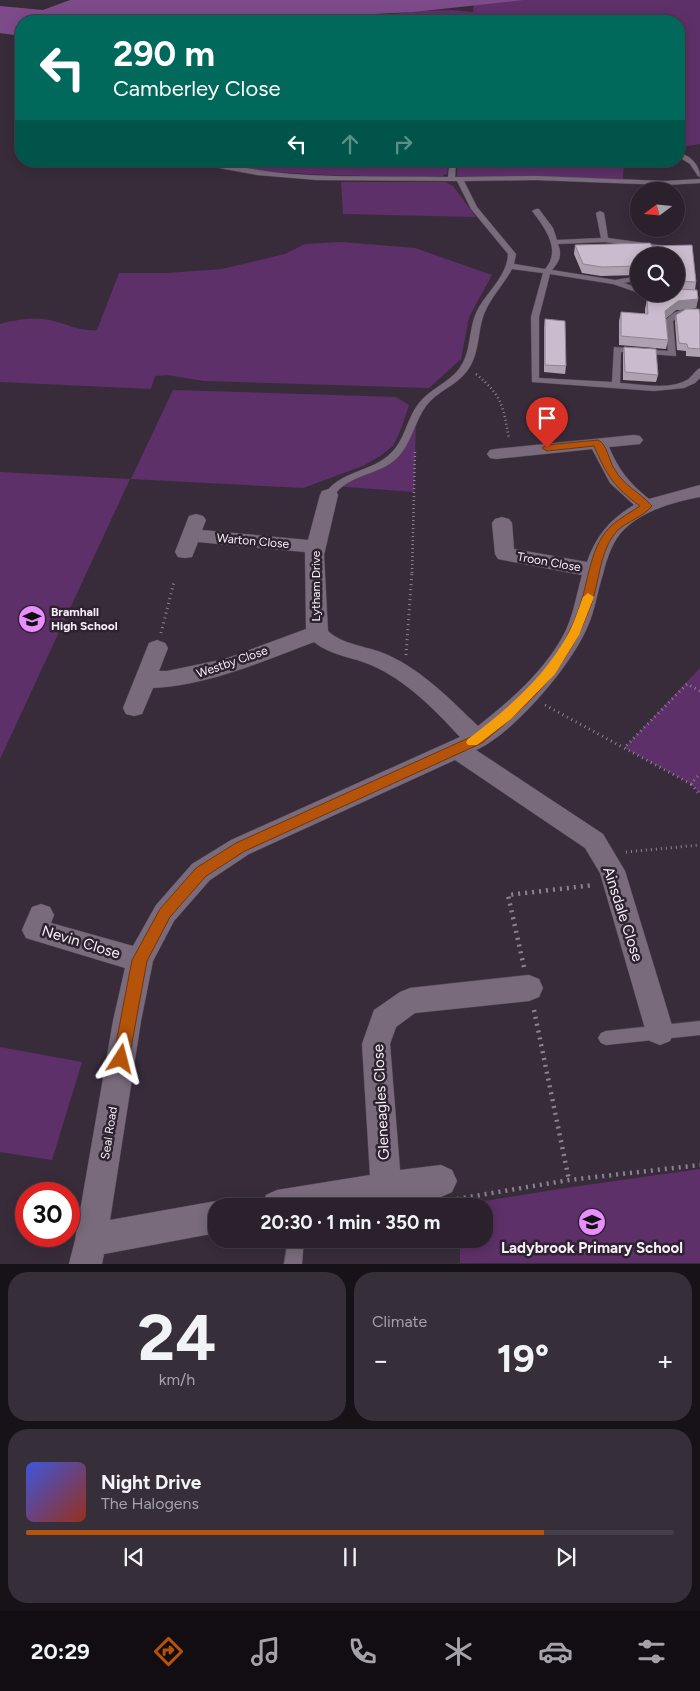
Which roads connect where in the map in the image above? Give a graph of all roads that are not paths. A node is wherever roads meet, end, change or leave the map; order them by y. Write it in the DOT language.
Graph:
graph roads {
  1 [pos="685,158"];
  2 [pos="219,167"];
  3 [pos="452,167"];
  4 [pos="700,175"];
  5 [pos="451,179"];
  6 [pos="460,179"];
  7 [pos="700,181"];
  8 [pos="536,211"];
  9 [pos="600,213"];
  10 [pos="605,240"];
  11 [pos="556,242"];
  12 [pos="658,247"];
  13 [pos="511,266"];
  14 [pos="547,271"];
  15 [pos="630,280"];
  16 [pos="615,282"];
  17 [pos="630,288"];
  18 [pos="700,312"];
  19 [pos="700,371"];
  20 [pos="616,385"];
  21 [pos="634,440"];
  22 [pos="598,442"];
  23 [pos="504,453"];
  24 [pos="700,492"];
  25 [pos="329,495"];
  26 [pos="647,506"];
  27 [pos="502,524"];
  28 [pos="191,536"];
  29 [pos="315,547"];
  30 [pos="594,570"];
  31 [pos="317,633"];
  32 [pos="157,648"];
  33 [pos="145,680"];
  34 [pos="134,708"];
  35 [pos="467,745"];
  36 [pos="42,915"];
  37 [pos="140,960"];
  38 [pos="529,988"];
  39 [pos="700,1028"];
  40 [pos="660,1032"];
  41 [pos="606,1038"];
  42 [pos="441,1181"];
  43 [pos="386,1187"];
  44 [pos="331,1198"];
  45 [pos="208,1219"];
  46 [pos="295,1248"];
  47 [pos="88,1252"];
  48 [pos="293,1264"];
  1 -- 4 [label="lane"];
  2 -- 5 [label="lane"];
  3 -- 5 [label="lane"];
  5 -- 6 [label="lane"];
  6 -- 7 [label="lane"];
  6 -- 13 [label="lane"];
  8 -- 11 [label="lane"];
  9 -- 10 [label="lane"];
  10 -- 11 [label="lane"];
  10 -- 12 [label="lane"];
  11 -- 14 [label="lane"];
  13 -- 14 [label="lane"];
  13 -- 25 [label="lane"];
  14 -- 16 [label="lane"];
  14 -- 20 [label="lane"];
  15 -- 16 [label="lane"];
  16 -- 17 [label="lane"];
  18 -- 20 [label="lane"];
  19 -- 20 [label="lane"];
  21 -- 22 [label="street"];
  22 -- 23 [label="street"];
  22 -- 26 [label="street"];
  24 -- 26 [label="street, Seal Road"];
  25 -- 29 [label="street, Lytham Drive"];
  26 -- 30 [label="street, Seal Road"];
  27 -- 30 [label="street, Troon Close"];
  28 -- 29 [label="street, Warton Close"];
  29 -- 31 [label="street, Lytham Drive"];
  30 -- 35 [label="street, Seal Road"];
  31 -- 33 [label="street, Westby Close"];
  31 -- 35 [label="street, Lytham Drive"];
  32 -- 33 [label="street"];
  33 -- 34 [label="street"];
  35 -- 37 [label="street, Seal Road"];
  35 -- 40 [label="street, Ainsdale Close"];
  36 -- 37 [label="street, Nevin Close"];
  37 -- 47 [label="street, Seal Road"];
  38 -- 43 [label="street, Gleneagles Close"];
  39 -- 40 [label="lane"];
  40 -- 41 [label="lane"];
  42 -- 43 [label="street"];
  43 -- 44 [label="street"];
  45 -- 47 [label="street"];
  46 -- 48 [label="lane"];
}
